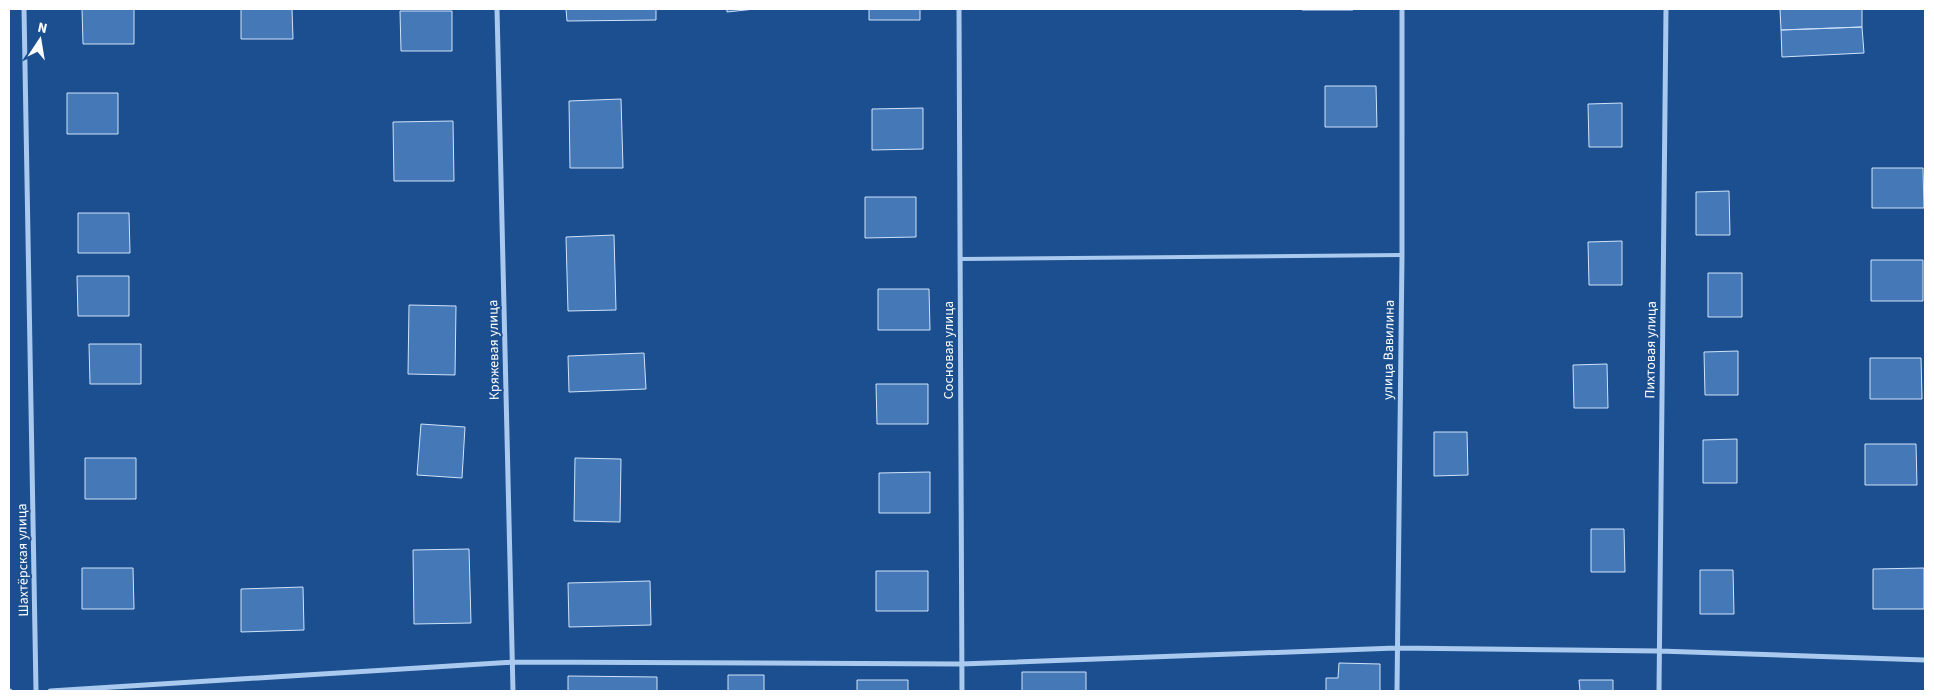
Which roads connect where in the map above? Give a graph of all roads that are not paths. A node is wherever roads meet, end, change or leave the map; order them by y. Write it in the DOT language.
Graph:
graph roads {
  1 [pos="24,9"];
  2 [pos="497,9"];
  3 [pos="959,9"];
  4 [pos="1402,9"];
  5 [pos="1666,9"];
  6 [pos="1402,255"];
  7 [pos="960,259"];
  8 [pos="1396,648"];
  9 [pos="1659,652"];
  10 [pos="1925,660"];
  11 [pos="513,662"];
  12 [pos="962,664"];
  13 [pos="36,691"];
  14 [pos="50,691"];
  15 [pos="513,691"];
  16 [pos="962,691"];
  17 [pos="1397,691"];
  18 [pos="1659,691"];
  1 -- 13 [label="street, Шахтёрская улица"];
  2 -- 11 [label="street, Кряжевая улица"];
  3 -- 7 [label="street, Сосновая улица"];
  4 -- 6 [label="street, улица Вавилина"];
  5 -- 9 [label="street, Пихтовая улица"];
  6 -- 7 [label="lane"];
  6 -- 8 [label="street, улица Вавилина"];
  7 -- 12 [label="street, Сосновая улица"];
  8 -- 9 [label="street"];
  8 -- 12 [label="street"];
  8 -- 17 [label="street, улица Вавилина"];
  9 -- 10 [label="street"];
  9 -- 18 [label="street, Пихтовая улица"];
  11 -- 12 [label="street"];
  11 -- 14 [label="street"];
  11 -- 15 [label="street, Кряжевая улица"];
  12 -- 16 [label="street, Сосновая улица"];
}
